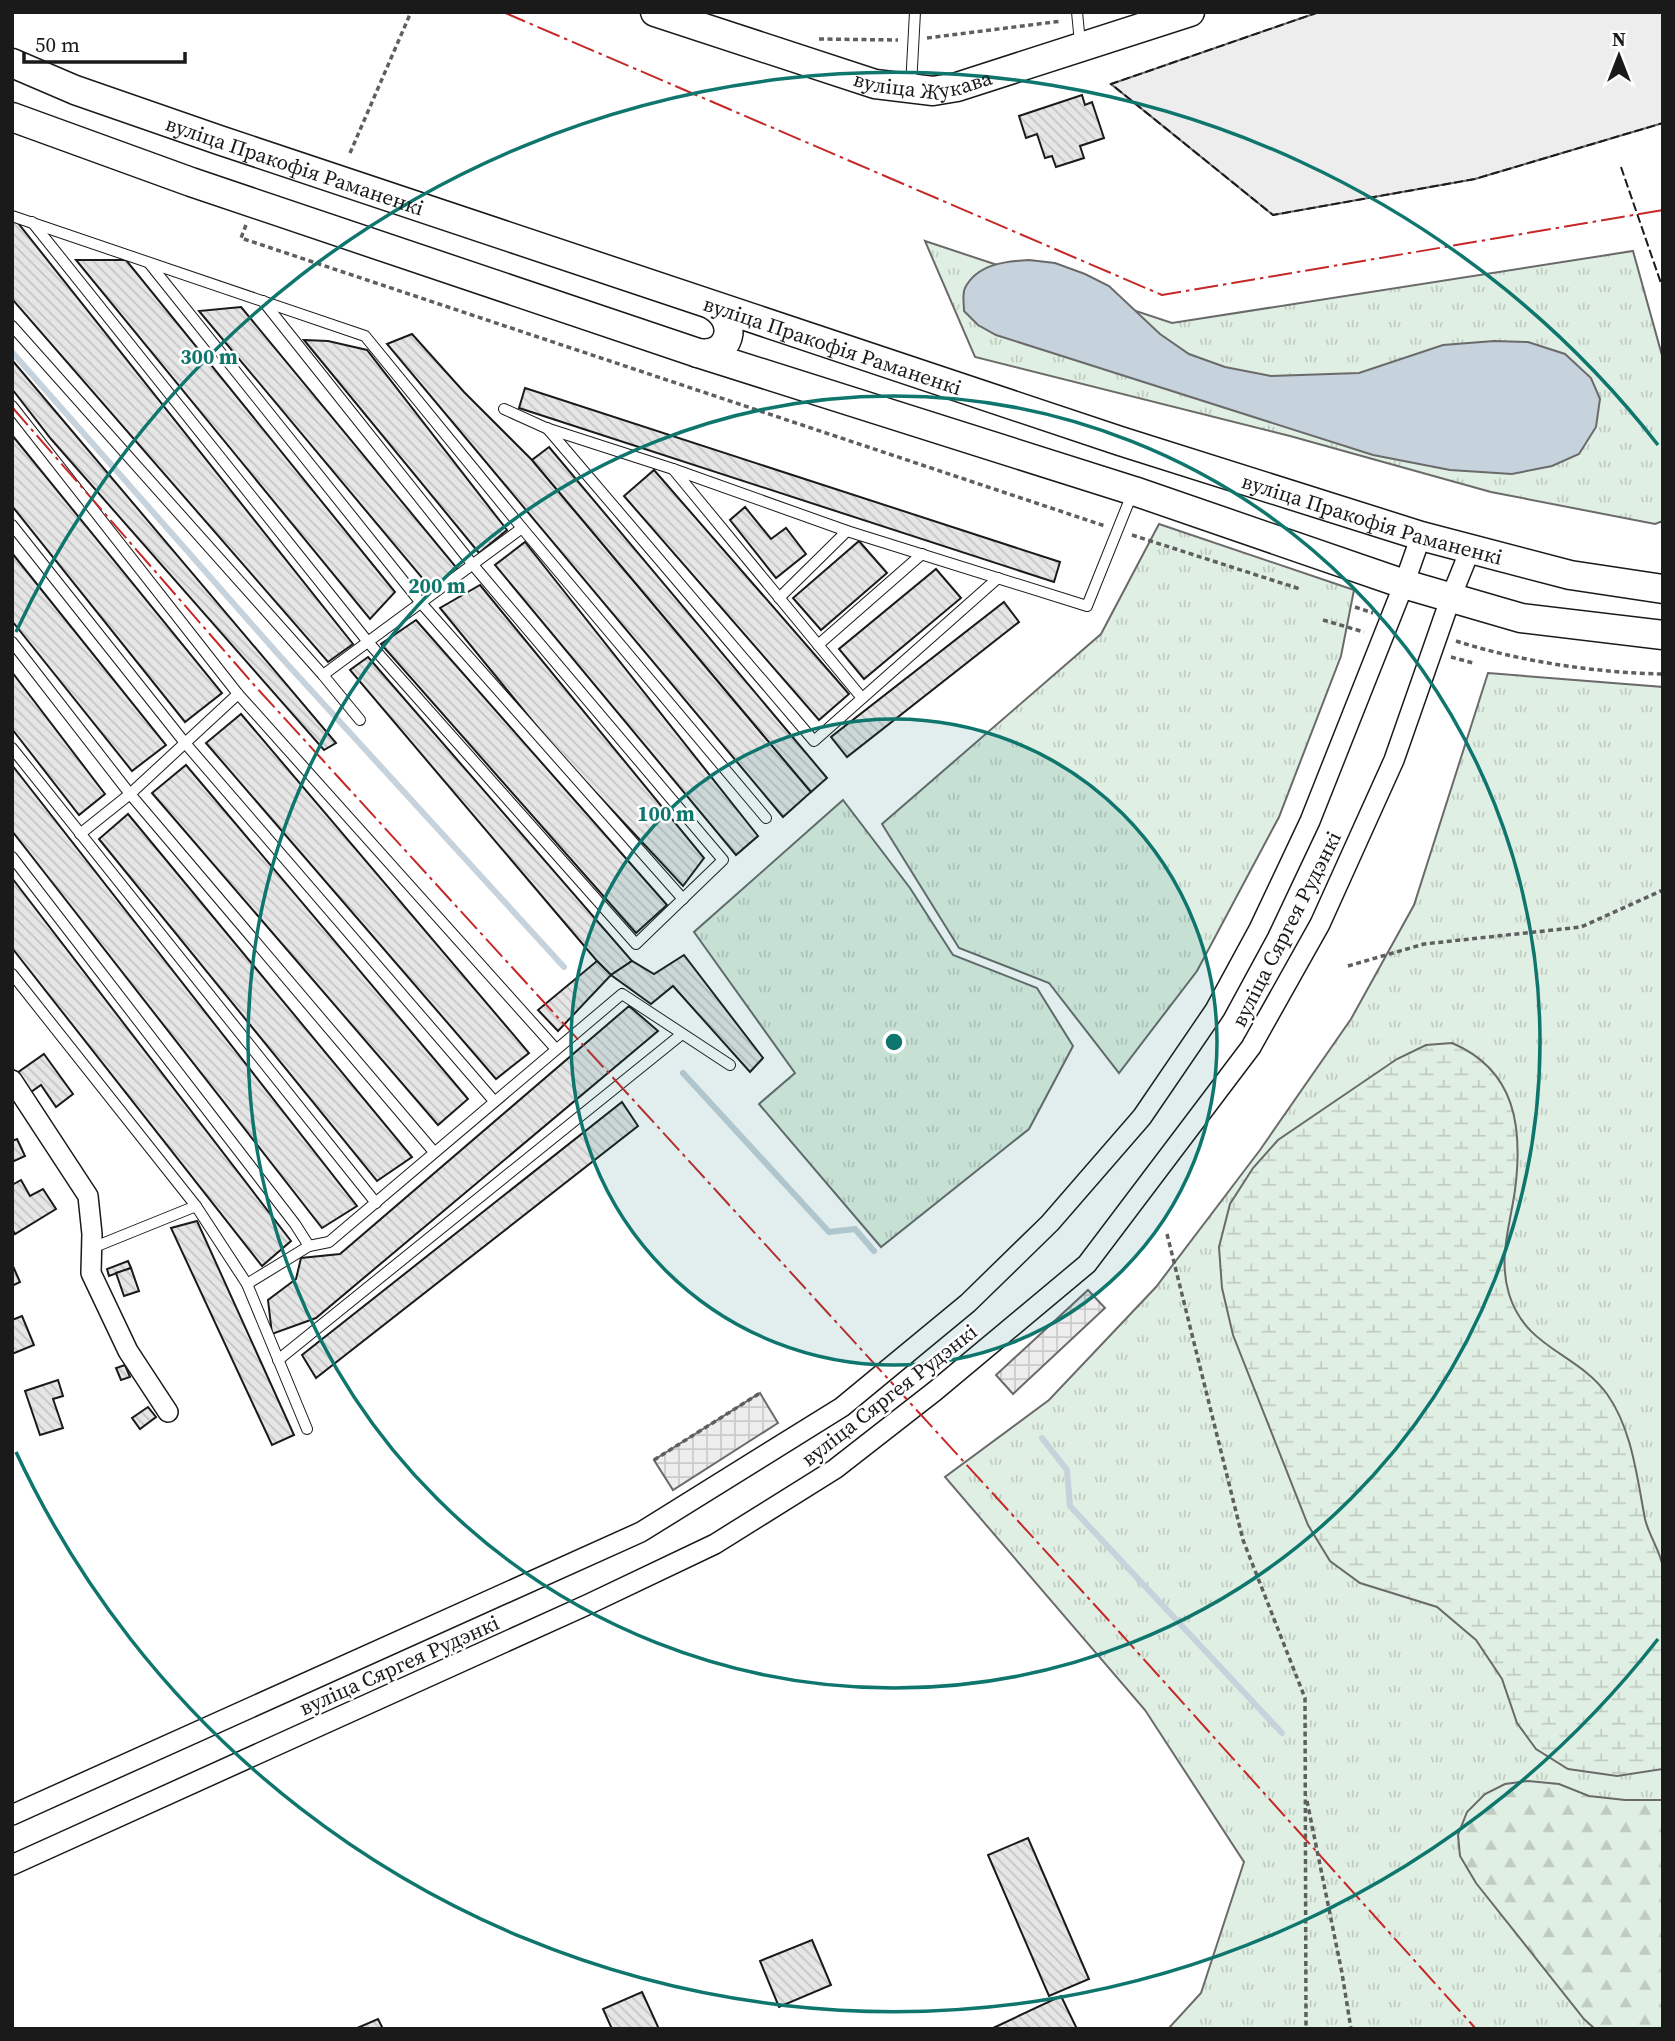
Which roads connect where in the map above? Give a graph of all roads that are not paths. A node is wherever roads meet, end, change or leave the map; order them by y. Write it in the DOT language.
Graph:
graph roads {
  1 [pos="655,12"];
  2 [pos="915,12"];
  3 [pos="1077,12"];
  4 [pos="1190,12"];
  5 [pos="1081,49"];
  6 [pos="12,63"];
  7 [pos="911,90"];
  8 [pos="12,117"];
  9 [pos="12,216"];
  10 [pos="32,222"];
  11 [pos="149,262"];
  12 [pos="263,301"];
  13 [pos="713,306"];
  14 [pos="12,326"];
  15 [pos="698,353"];
  16 [pos="12,406"];
  17 [pos="504,409"];
  18 [pos="546,428"];
  19 [pos="673,469"];
  20 [pos="1134,491"];
  21 [pos="12,525"];
  22 [pos="522,528"];
  23 [pos="847,531"];
  24 [pos="1420,536"];
  25 [pos="1470,550"];
  26 [pos="922,554"];
  27 [pos="473,565"];
  28 [pos="998,578"];
  29 [pos="1404,584"];
  30 [pos="1663,589"];
  31 [pos="1451,597"];
  32 [pos="779,598"];
  33 [pos="421,603"];
  34 [pos="1663,635"];
  35 [pos="12,642"];
  36 [pos="368,642"];
  37 [pos="818,645"];
  38 [pos="323,675"];
  39 [pos="238,694"];
  40 [pos="862,698"];
  41 [pos="360,720"];
  42 [pos="185,743"];
  43 [pos="12,748"];
  44 [pos="130,794"];
  45 [pos="766,818"];
  46 [pos="80,834"];
  47 [pos="12,857"];
  48 [pos="683,899"];
  49 [pos="12,974"];
  50 [pos="682,1034"];
  51 [pos="555,1048"];
  52 [pos="730,1065"];
  53 [pos="12,1080"];
  54 [pos="494,1101"];
  55 [pos="434,1152"];
  56 [pos="376,1203"];
  57 [pos="196,1206"];
  58 [pos="309,1246"];
  59 [pos="92,1248"];
  60 [pos="247,1284"];
  61 [pos="278,1360"];
  62 [pos="169,1412"];
  63 [pos="307,1429"];
  64 [pos="12,1815"];
  65 [pos="12,1865"];
  1 -- 7 [label="street, вуліца Жукава"];
  2 -- 7 [label="lane"];
  3 -- 5 [label="lane"];
  4 -- 5 [label="street, вуліца Жукава"];
  5 -- 7 [label="street, вуліца Жукава"];
  6 -- 13 [label="street, вуліца Пракофія Раманенкі"];
  8 -- 15 [label="street"];
  9 -- 10 [label="lane"];
  10 -- 11 [label="lane"];
  10 -- 36 [label="lane"];
  11 -- 12 [label="lane"];
  11 -- 33 [label="lane"];
  12 -- 22 [label="lane"];
  12 -- 27 [label="lane"];
  13 -- 15 [label="street"];
  13 -- 24 [label="street, вуліца Пракофія Раманенкі"];
  14 -- 38 [label="lane"];
  15 -- 20 [label="street"];
  16 -- 39 [label="lane"];
  17 -- 18 [label="lane"];
  18 -- 19 [label="lane"];
  18 -- 40 [label="lane"];
  19 -- 23 [label="lane"];
  19 -- 32 [label="lane"];
  20 -- 28 [label="lane"];
  20 -- 29 [label="street"];
  21 -- 42 [label="lane"];
  22 -- 27 [label="lane"];
  22 -- 45 [label="lane"];
  23 -- 26 [label="lane"];
  23 -- 32 [label="lane"];
  24 -- 25 [label="street, вуліца Пракофія Раманенкі"];
  24 -- 29 [label="street, вуліца Сяргея Рудэнкі"];
  25 -- 30 [label="street, вуліца Пракофія Раманенкі"];
  25 -- 31 [label="street, вуліца Сяргея Рудэнкі"];
  26 -- 28 [label="lane"];
  26 -- 37 [label="lane"];
  27 -- 33 [label="lane"];
  27 -- 48 [label="lane"];
  28 -- 40 [label="lane"];
  29 -- 31 [label="street"];
  29 -- 64 [label="street, вуліца Сяргея Рудэнкі"];
  31 -- 34 [label="street"];
  31 -- 65 [label="street, вуліца Сяргея Рудэнкі"];
  32 -- 37 [label="lane"];
  33 -- 36 [label="lane"];
  33 -- 48 [label="lane"];
  35 -- 44 [label="lane"];
  36 -- 38 [label="lane"];
  36 -- 48 [label="lane"];
  37 -- 40 [label="lane"];
  38 -- 41 [label="lane"];
  39 -- 42 [label="lane"];
  39 -- 51 [label="lane"];
  42 -- 44 [label="lane"];
  42 -- 54 [label="lane"];
  43 -- 46 [label="lane"];
  44 -- 46 [label="lane"];
  44 -- 55 [label="lane"];
  46 -- 56 [label="lane"];
  47 -- 58 [label="lane"];
  49 -- 57 [label="lane"];
  50 -- 51 [label="lane"];
  50 -- 52 [label="lane"];
  50 -- 61 [label="lane"];
  51 -- 54 [label="lane"];
  53 -- 59 [label="street"];
  54 -- 55 [label="lane"];
  55 -- 56 [label="lane"];
  56 -- 58 [label="lane"];
  57 -- 59 [label="lane"];
  57 -- 60 [label="lane"];
  58 -- 60 [label="lane"];
  59 -- 62 [label="street"];
  60 -- 61 [label="lane"];
  61 -- 63 [label="lane"];
}
